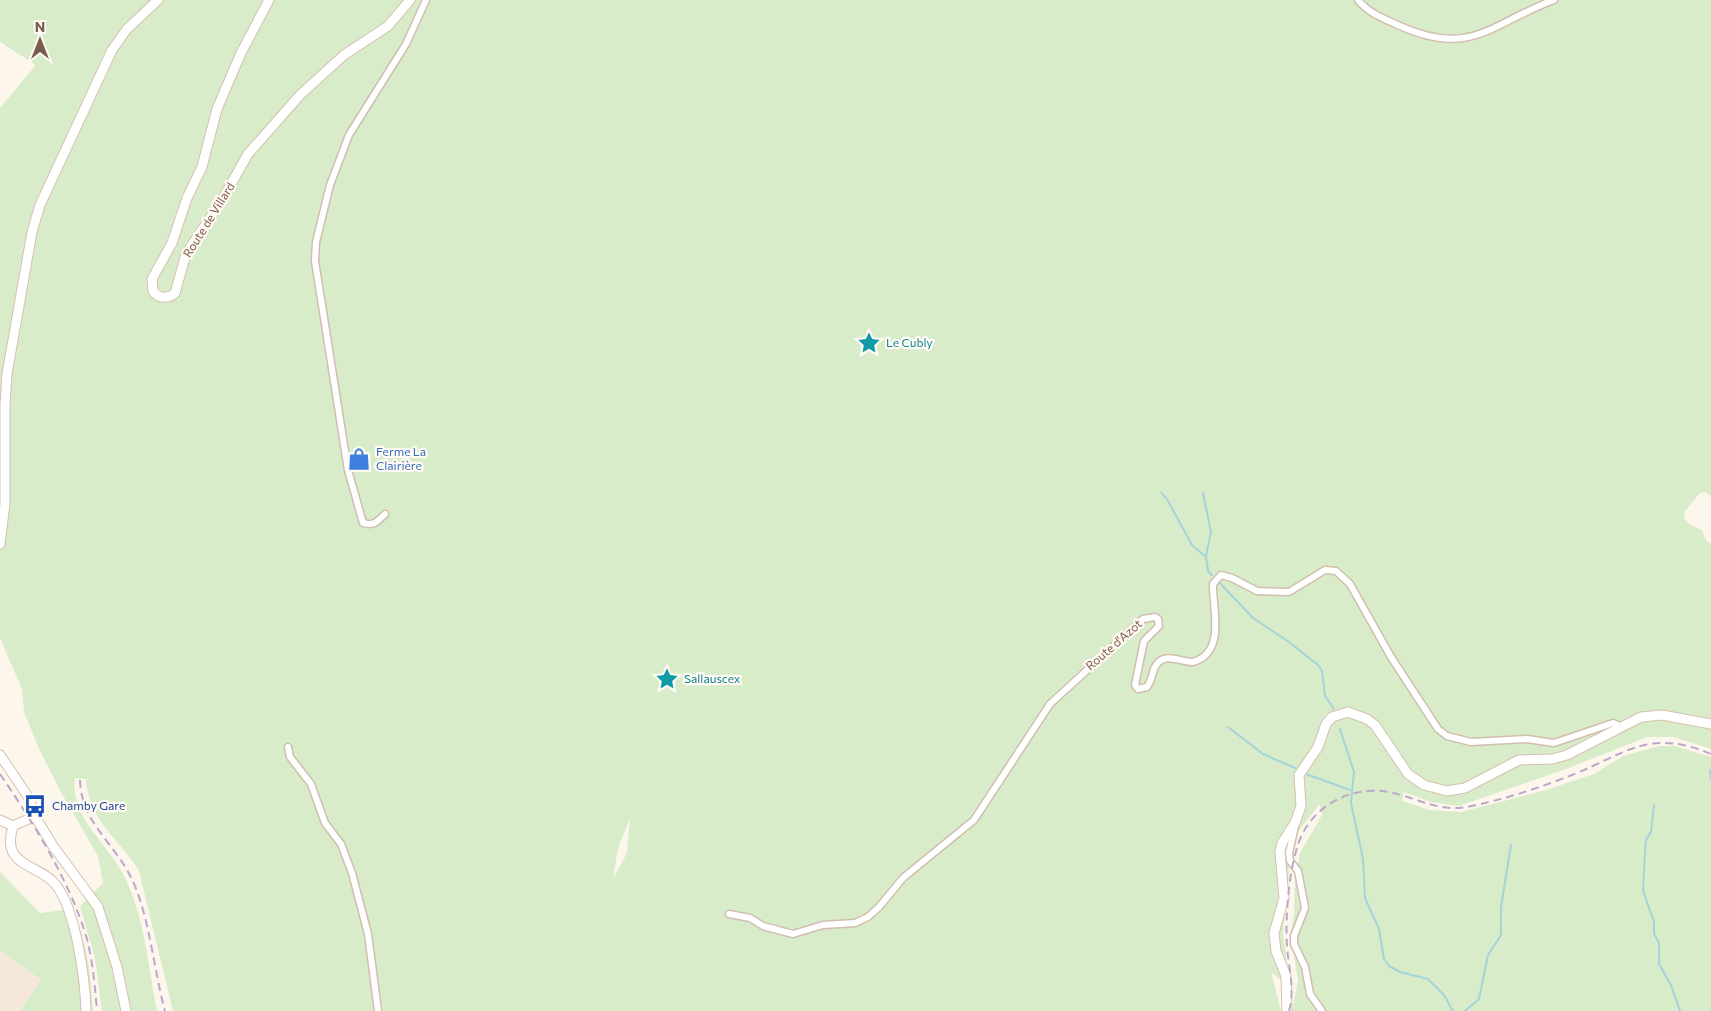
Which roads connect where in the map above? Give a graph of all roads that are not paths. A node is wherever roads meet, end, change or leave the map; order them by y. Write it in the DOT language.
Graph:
graph roads {
  1 [pos="158,0"];
  2 [pos="269,0"];
  3 [pos="410,0"];
  4 [pos="426,0"];
  5 [pos="1358,0"];
  6 [pos="1554,0"];
  7 [pos="385,514"];
  8 [pos="0,544"];
  9 [pos="1711,724"];
  10 [pos="1622,727"];
  11 [pos="288,747"];
  12 [pos="0,755"];
  13 [pos="35,816"];
  14 [pos="0,820"];
  15 [pos="1295,823"];
  16 [pos="13,826"];
  17 [pos="729,914"];
  18 [pos="86,1011"];
  19 [pos="126,1011"];
  20 [pos="378,1011"];
  21 [pos="1287,1011"];
  22 [pos="1322,1011"];
  1 -- 8 [label="street"];
  2 -- 3 [label="street, Route de Villard"];
  4 -- 7 [label="street"];
  5 -- 6 [label="street"];
  9 -- 10 [label="street"];
  10 -- 15 [label="street"];
  10 -- 17 [label="street, Route d'Azot"];
  11 -- 20 [label="street"];
  12 -- 13 [label="street"];
  13 -- 16 [label="street"];
  13 -- 19 [label="street"];
  14 -- 16 [label="street"];
  15 -- 21 [label="street"];
  15 -- 22 [label="street"];
  16 -- 18 [label="street"];
}
